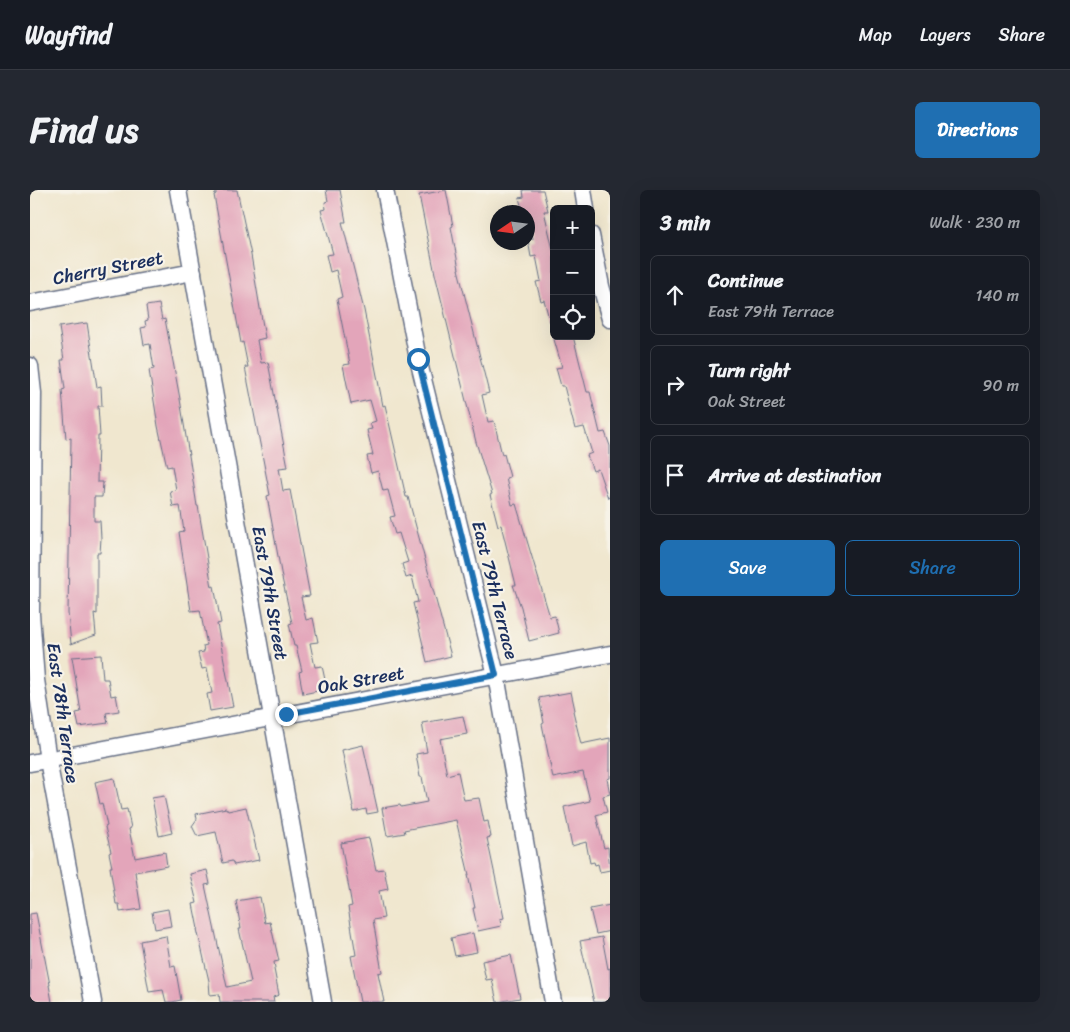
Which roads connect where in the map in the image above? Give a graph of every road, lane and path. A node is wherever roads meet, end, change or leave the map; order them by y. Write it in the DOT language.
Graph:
graph roads {
  1 [pos="178,190"];
  2 [pos="384,190"];
  3 [pos="582,190"];
  4 [pos="585,205"];
  5 [pos="594,250"];
  6 [pos="193,272"];
  7 [pos="30,303"];
  8 [pos="610,319"];
  9 [pos="30,366"];
  10 [pos="610,654"];
  11 [pos="496,675"];
  12 [pos="271,717"];
  13 [pos="48,760"];
  14 [pos="30,763"];
  15 [pos="93,1002"];
  16 [pos="323,1002"];
  17 [pos="553,1002"];
  1 -- 6 [label="street, East 79th Street"];
  2 -- 11 [label="street, East 79th Terrace"];
  3 -- 4 [label="street"];
  5 -- 8 [label="street"];
  6 -- 7 [label="street, Cherry Street"];
  6 -- 12 [label="street, East 79th Street"];
  9 -- 13 [label="street, East 78th Terrace"];
  10 -- 11 [label="street, Oak Street"];
  11 -- 12 [label="street, Oak Street"];
  11 -- 17 [label="street, East 79th Terrace"];
  12 -- 13 [label="street, Oak Street"];
  12 -- 16 [label="street, East 79th Street"];
  13 -- 14 [label="street, Oak Street"];
  13 -- 15 [label="street, East 78th Terrace"];
}
